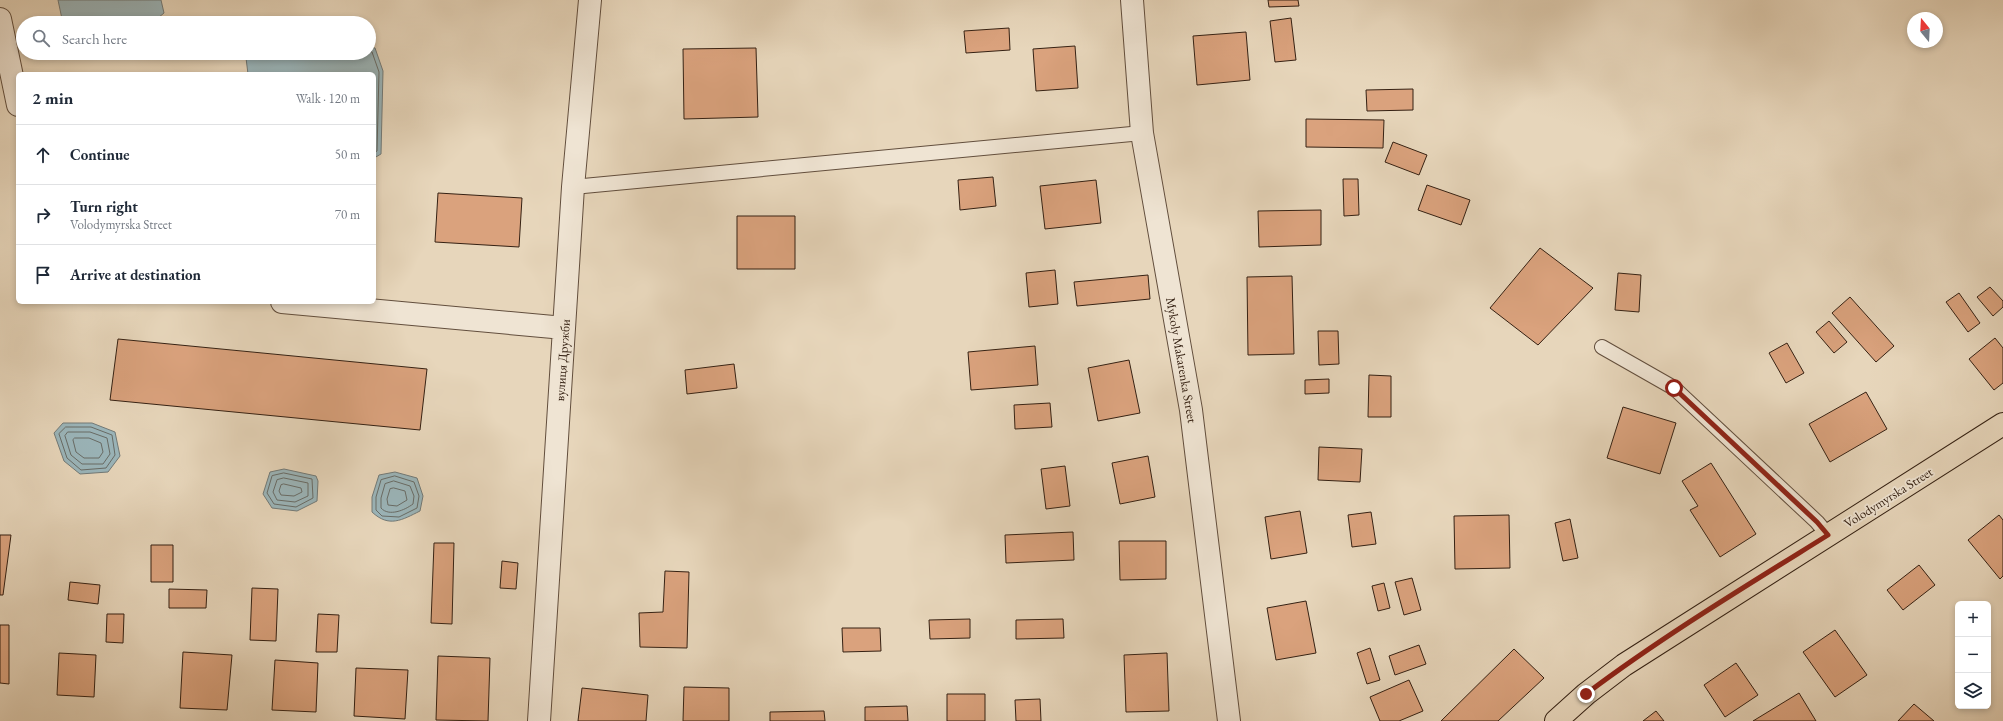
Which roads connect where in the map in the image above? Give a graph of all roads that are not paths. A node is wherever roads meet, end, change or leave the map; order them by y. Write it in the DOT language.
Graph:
graph roads {
  1 [pos="590,0"];
  2 [pos="1132,0"];
  3 [pos="0,19"];
  4 [pos="16,95"];
  5 [pos="1142,133"];
  6 [pos="573,187"];
  7 [pos="304,304"];
  8 [pos="564,328"];
  9 [pos="1602,347"];
  10 [pos="2003,424"];
  11 [pos="1828,535"];
  12 [pos="540,721"];
  13 [pos="1229,721"];
  14 [pos="1556,721"];
  1 -- 6 [label="street, вулиця Дружби"];
  2 -- 5 [label="street, Mykoly Makarenka Street"];
  3 -- 4 [label="street"];
  5 -- 6 [label="lane"];
  5 -- 13 [label="street, Mykoly Makarenka Street"];
  6 -- 8 [label="street, вулиця Дружби"];
  7 -- 8 [label="street"];
  8 -- 12 [label="street, вулиця Дружби"];
  9 -- 11 [label="lane"];
  10 -- 11 [label="main road, Volodymyrska Street"];
  11 -- 14 [label="main road, Volodymyrska Street"];
}
